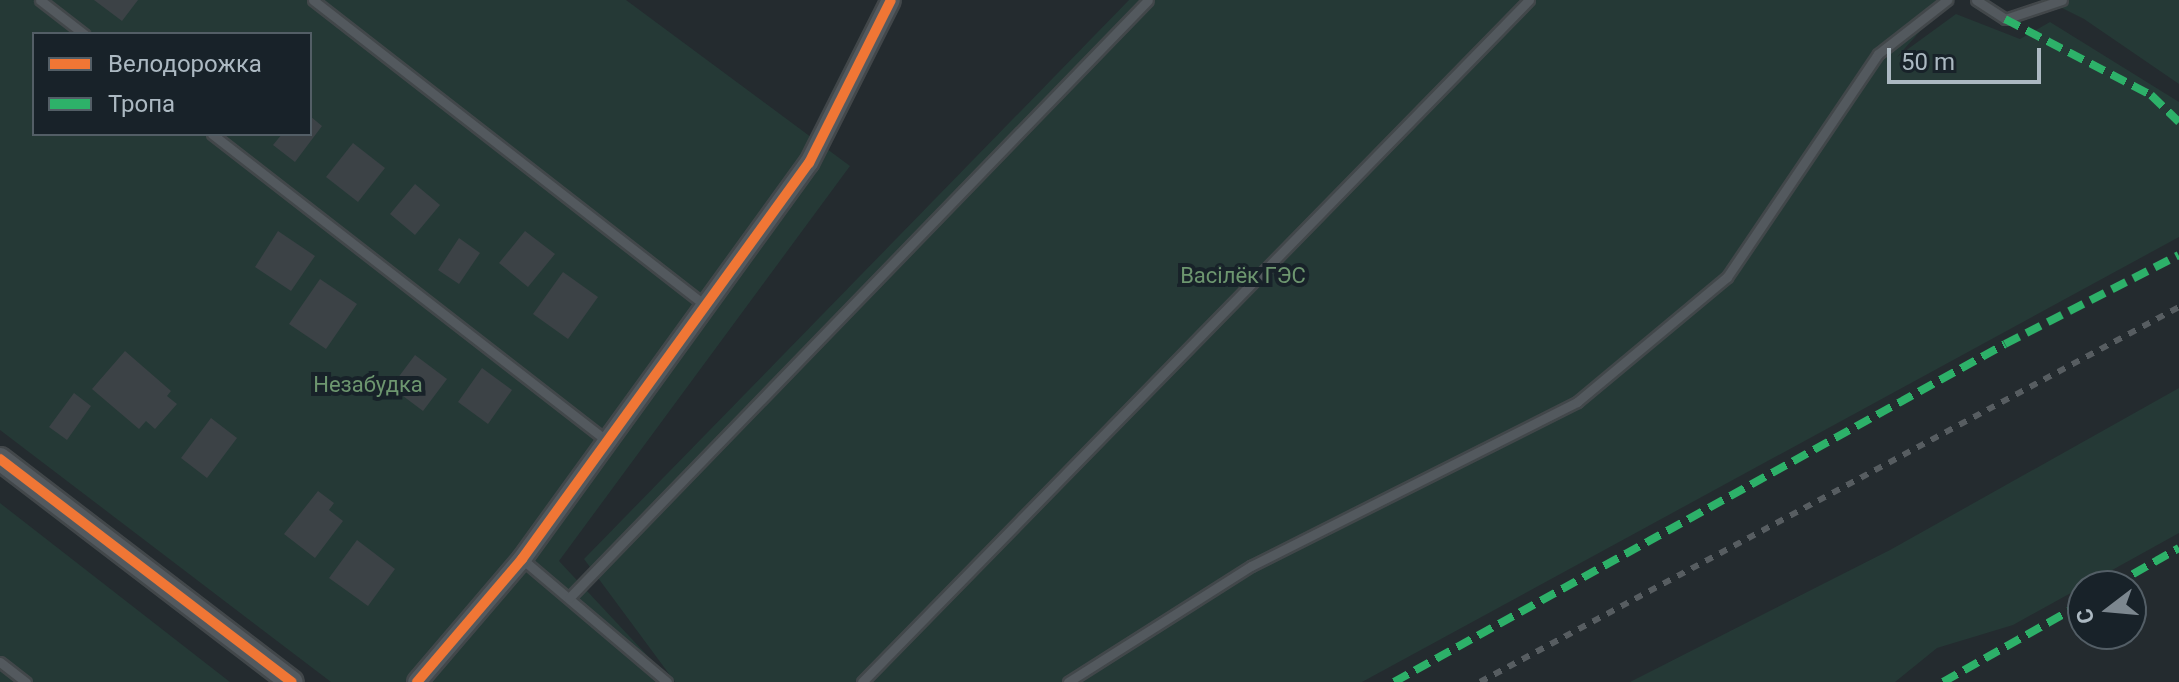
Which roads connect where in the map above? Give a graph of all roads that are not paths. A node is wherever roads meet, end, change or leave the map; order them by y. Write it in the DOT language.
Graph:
graph roads {
  1 [pos="40,0"];
  2 [pos="313,0"];
  3 [pos="891,0"];
  4 [pos="1148,0"];
  5 [pos="1529,0"];
  6 [pos="1947,0"];
  7 [pos="1976,0"];
  8 [pos="2062,0"];
  9 [pos="81,32"];
  10 [pos="215,136"];
  11 [pos="705,305"];
  12 [pos="607,441"];
  13 [pos="0,459"];
  14 [pos="522,559"];
  15 [pos="569,598"];
  16 [pos="0,662"];
  17 [pos="26,682"];
  18 [pos="292,682"];
  19 [pos="417,682"];
  20 [pos="667,682"];
  21 [pos="862,682"];
  22 [pos="1068,682"];
  1 -- 9 [label="lane"];
  2 -- 11 [label="lane"];
  3 -- 11 [label="street"];
  4 -- 15 [label="lane"];
  5 -- 21 [label="lane"];
  6 -- 22 [label="lane"];
  7 -- 8 [label="lane"];
  10 -- 12 [label="lane"];
  11 -- 12 [label="street"];
  12 -- 14 [label="street"];
  13 -- 18 [label="street"];
  14 -- 15 [label="lane"];
  14 -- 19 [label="street"];
  15 -- 20 [label="lane"];
  16 -- 17 [label="lane"];
}
